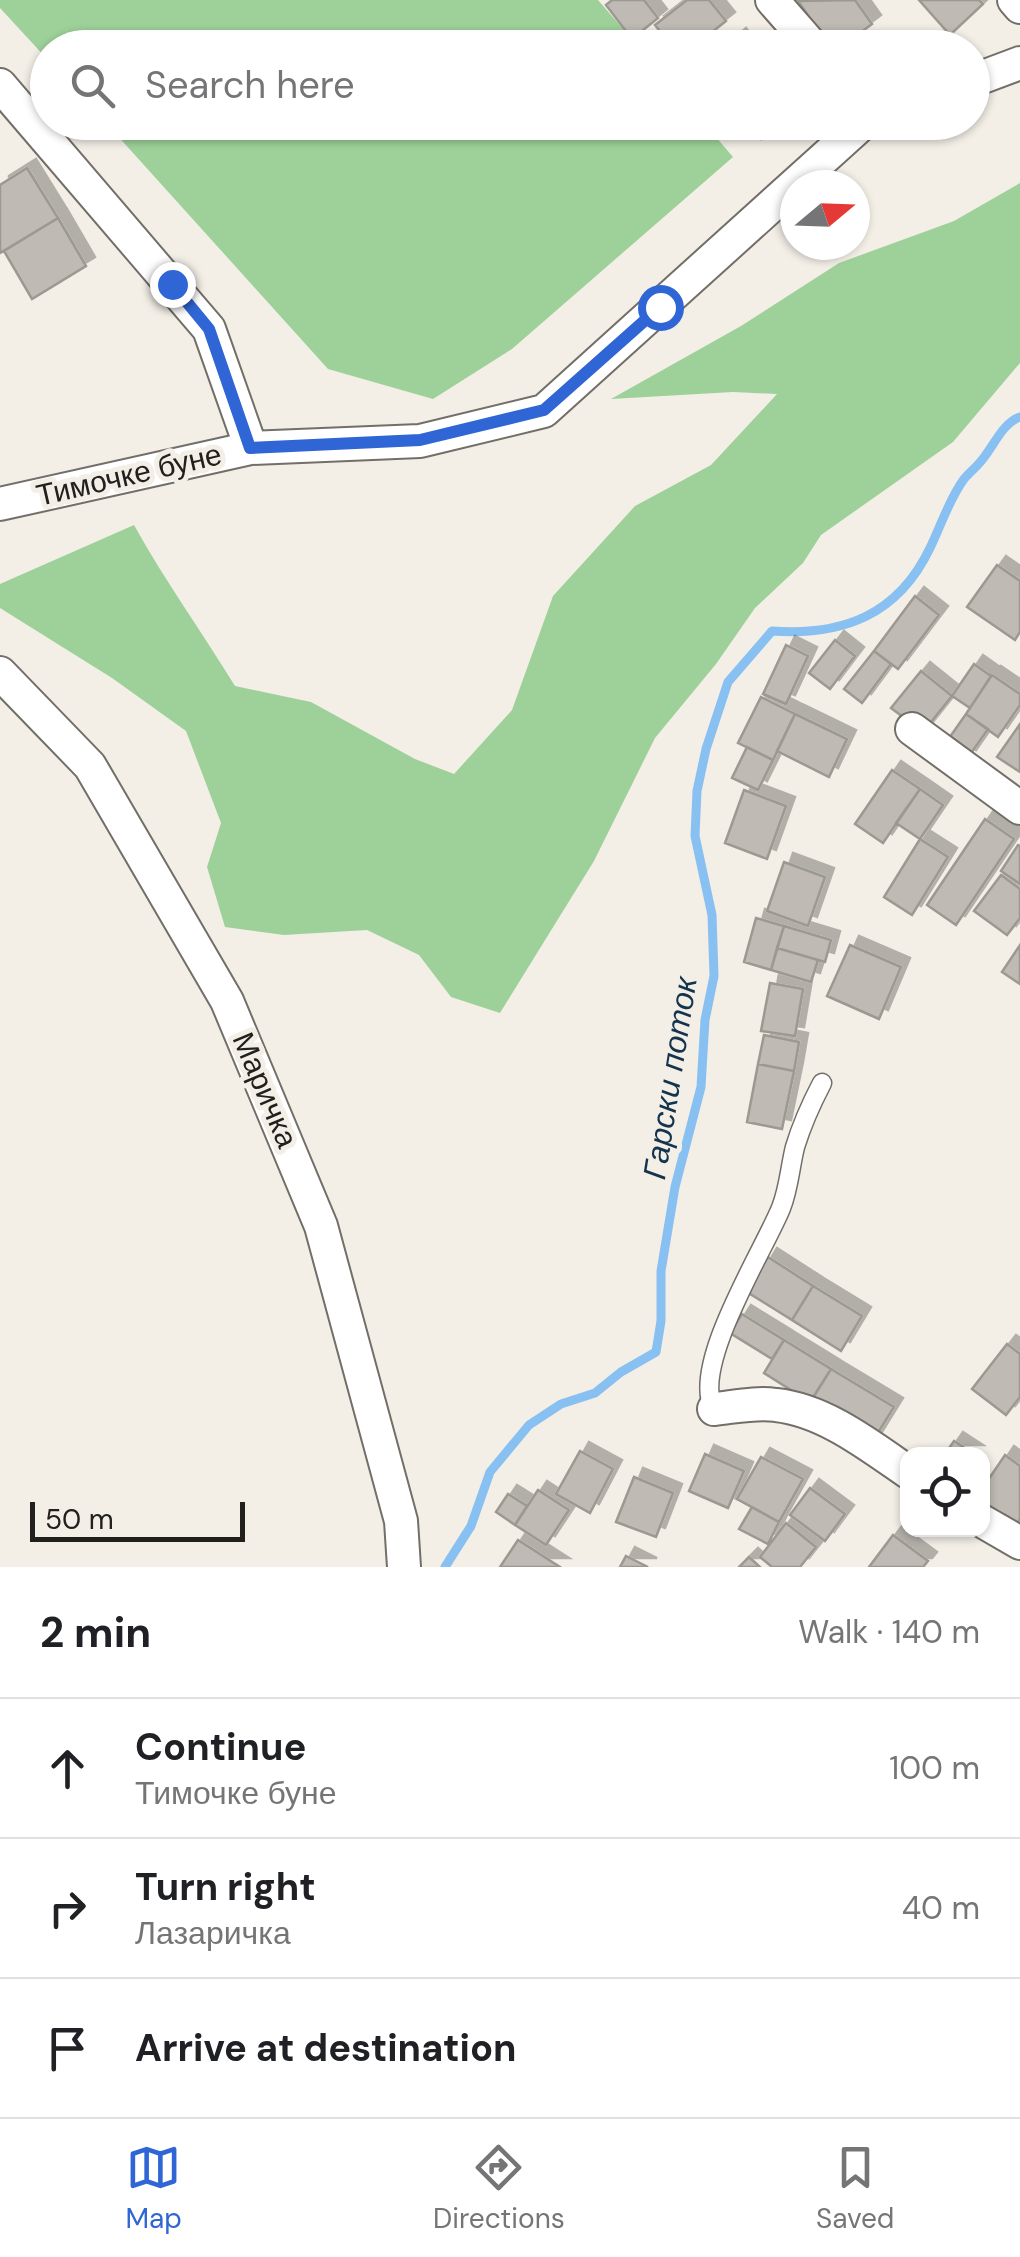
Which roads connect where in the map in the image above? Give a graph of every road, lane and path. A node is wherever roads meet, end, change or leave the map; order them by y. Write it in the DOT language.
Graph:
graph roads {
  1 [pos="772,0"];
  2 [pos="1014,0"];
  3 [pos="1020,7"];
  4 [pos="798,30"];
  5 [pos="1020,63"];
  6 [pos="990,74"];
  7 [pos="0,85"];
  8 [pos="30,120"];
  9 [pos="47,140"];
  10 [pos="844,140"];
  11 [pos="250,448"];
  12 [pos="0,504"];
  13 [pos="0,673"];
  14 [pos="912,729"];
  15 [pos="1020,808"];
  16 [pos="822,1083"];
  17 [pos="714,1409"];
  18 [pos="900,1467"];
  19 [pos="990,1526"];
  20 [pos="1020,1543"];
  21 [pos="404,1567"];
  1 -- 4 [label="street"];
  2 -- 3 [label="street"];
  5 -- 6 [label="street"];
  7 -- 8 [label="street"];
  9 -- 11 [label="street"];
  10 -- 11 [label="street, Тимочке буне"];
  11 -- 12 [label="street, Тимочке буне"];
  13 -- 21 [label="street, Маричка"];
  14 -- 15 [label="street"];
  16 -- 17 [label="lane"];
  17 -- 18 [label="street"];
  19 -- 20 [label="street"];
}
